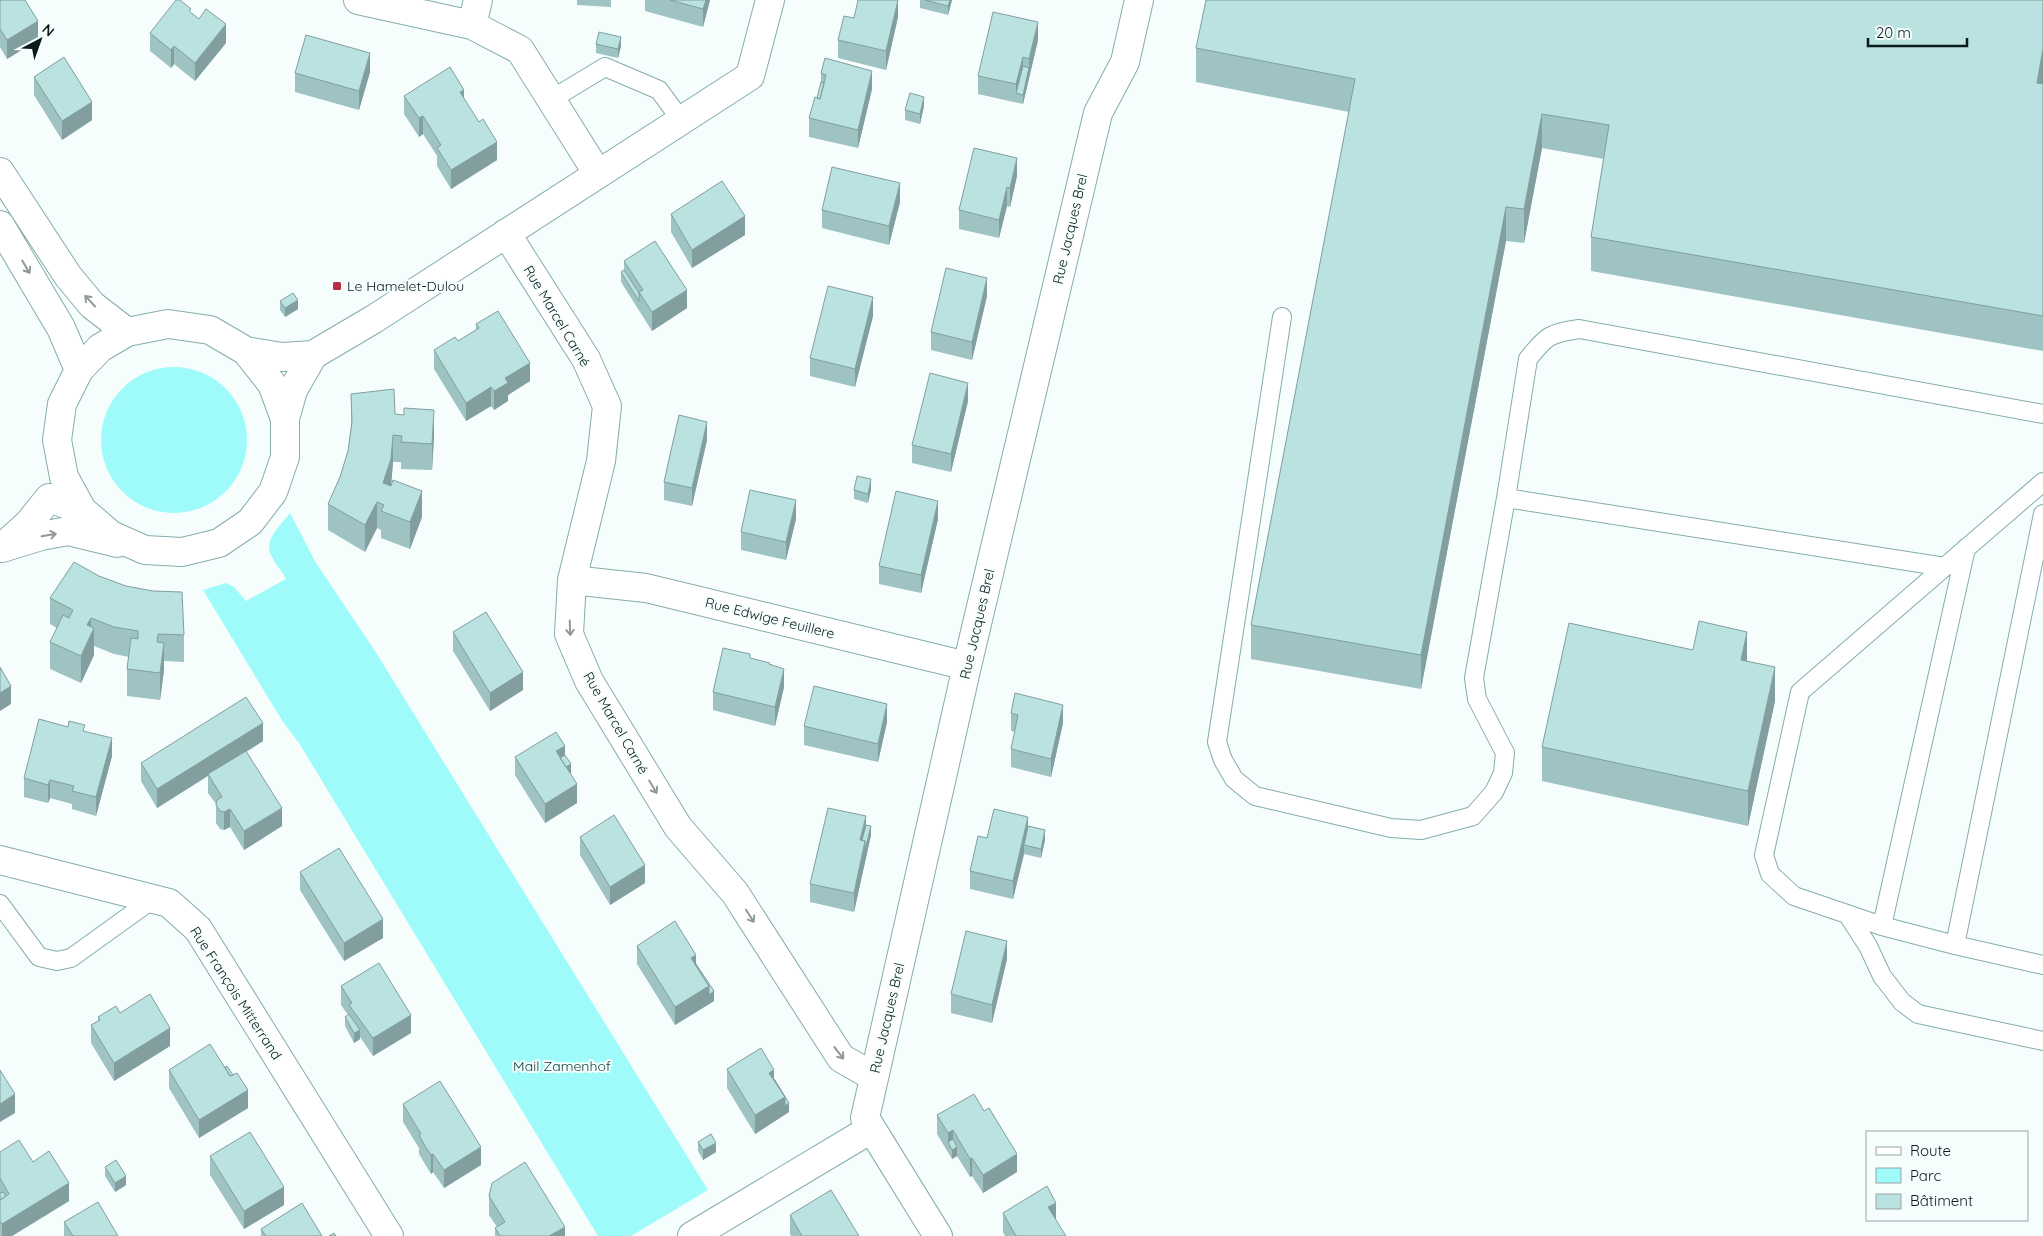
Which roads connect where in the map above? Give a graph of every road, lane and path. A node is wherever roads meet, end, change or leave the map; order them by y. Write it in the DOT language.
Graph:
graph roads {
  1 [pos="358,0"];
  2 [pos="770,0"];
  3 [pos="1139,0"];
  4 [pos="475,13"];
  5 [pos="552,99"];
  6 [pos="681,120"];
  7 [pos="0,172"];
  8 [pos="598,174"];
  9 [pos="0,226"];
  10 [pos="506,233"];
  11 [pos="1282,317"];
  12 [pos="127,332"];
  13 [pos="246,351"];
  14 [pos="313,354"];
  15 [pos="79,370"];
  16 [pos="2043,414"];
  17 [pos="285,419"];
  18 [pos="2043,482"];
  19 [pos="1506,498"];
  20 [pos="82,510"];
  21 [pos="2043,514"];
  22 [pos="1,548"];
  23 [pos="1966,548"];
  24 [pos="145,550"];
  25 [pos="1945,567"];
  26 [pos="572,580"];
  27 [pos="967,666"];
  28 [pos="0,860"];
  29 [pos="153,898"];
  30 [pos="0,904"];
  31 [pos="1848,915"];
  32 [pos="1882,926"];
  33 [pos="1955,945"];
  34 [pos="2043,965"];
  35 [pos="2043,1042"];
  36 [pos="874,1078"];
  37 [pos="871,1129"];
  38 [pos="389,1236"];
  39 [pos="692,1236"];
  40 [pos="938,1236"];
  1 -- 4 [label="street"];
  2 -- 6 [label="street"];
  3 -- 27 [label="street, Rue Jacques Brel"];
  4 -- 5 [label="street"];
  5 -- 6 [label="lane"];
  5 -- 8 [label="street"];
  6 -- 8 [label="street"];
  12 -- 7 [label="street, one-way"];
  8 -- 10 [label="street"];
  9 -- 15 [label="street, one-way"];
  10 -- 14 [label="street"];
  10 -- 26 [label="street, Rue Marcel Carné"];
  11 -- 19 [label="lane"];
  12 -- 13 [label="street"];
  12 -- 15 [label="street"];
  13 -- 14 [label="street"];
  13 -- 17 [label="street"];
  14 -- 17 [label="street"];
  15 -- 20 [label="street"];
  16 -- 19 [label="lane"];
  17 -- 24 [label="street"];
  18 -- 23 [label="lane"];
  19 -- 25 [label="lane"];
  20 -- 22 [label="street"];
  20 -- 24 [label="street"];
  21 -- 33 [label="lane"];
  22 -- 24 [label="street, one-way"];
  23 -- 25 [label="lane"];
  23 -- 32 [label="lane"];
  25 -- 31 [label="lane"];
  26 -- 27 [label="street, Rue Edwige Feuillere"];
  26 -- 36 [label="street, Rue Marcel Carné, one-way"];
  27 -- 36 [label="street, Rue Jacques Brel"];
  28 -- 29 [label="street, Rue François Mitterrand"];
  29 -- 30 [label="lane"];
  29 -- 38 [label="street, Rue François Mitterrand"];
  31 -- 32 [label="lane"];
  31 -- 35 [label="lane"];
  32 -- 33 [label="lane"];
  33 -- 34 [label="lane"];
  36 -- 37 [label="street, Rue Jacques Brel"];
  37 -- 39 [label="street"];
  37 -- 40 [label="street, Rue Jacques Brel"];
}
